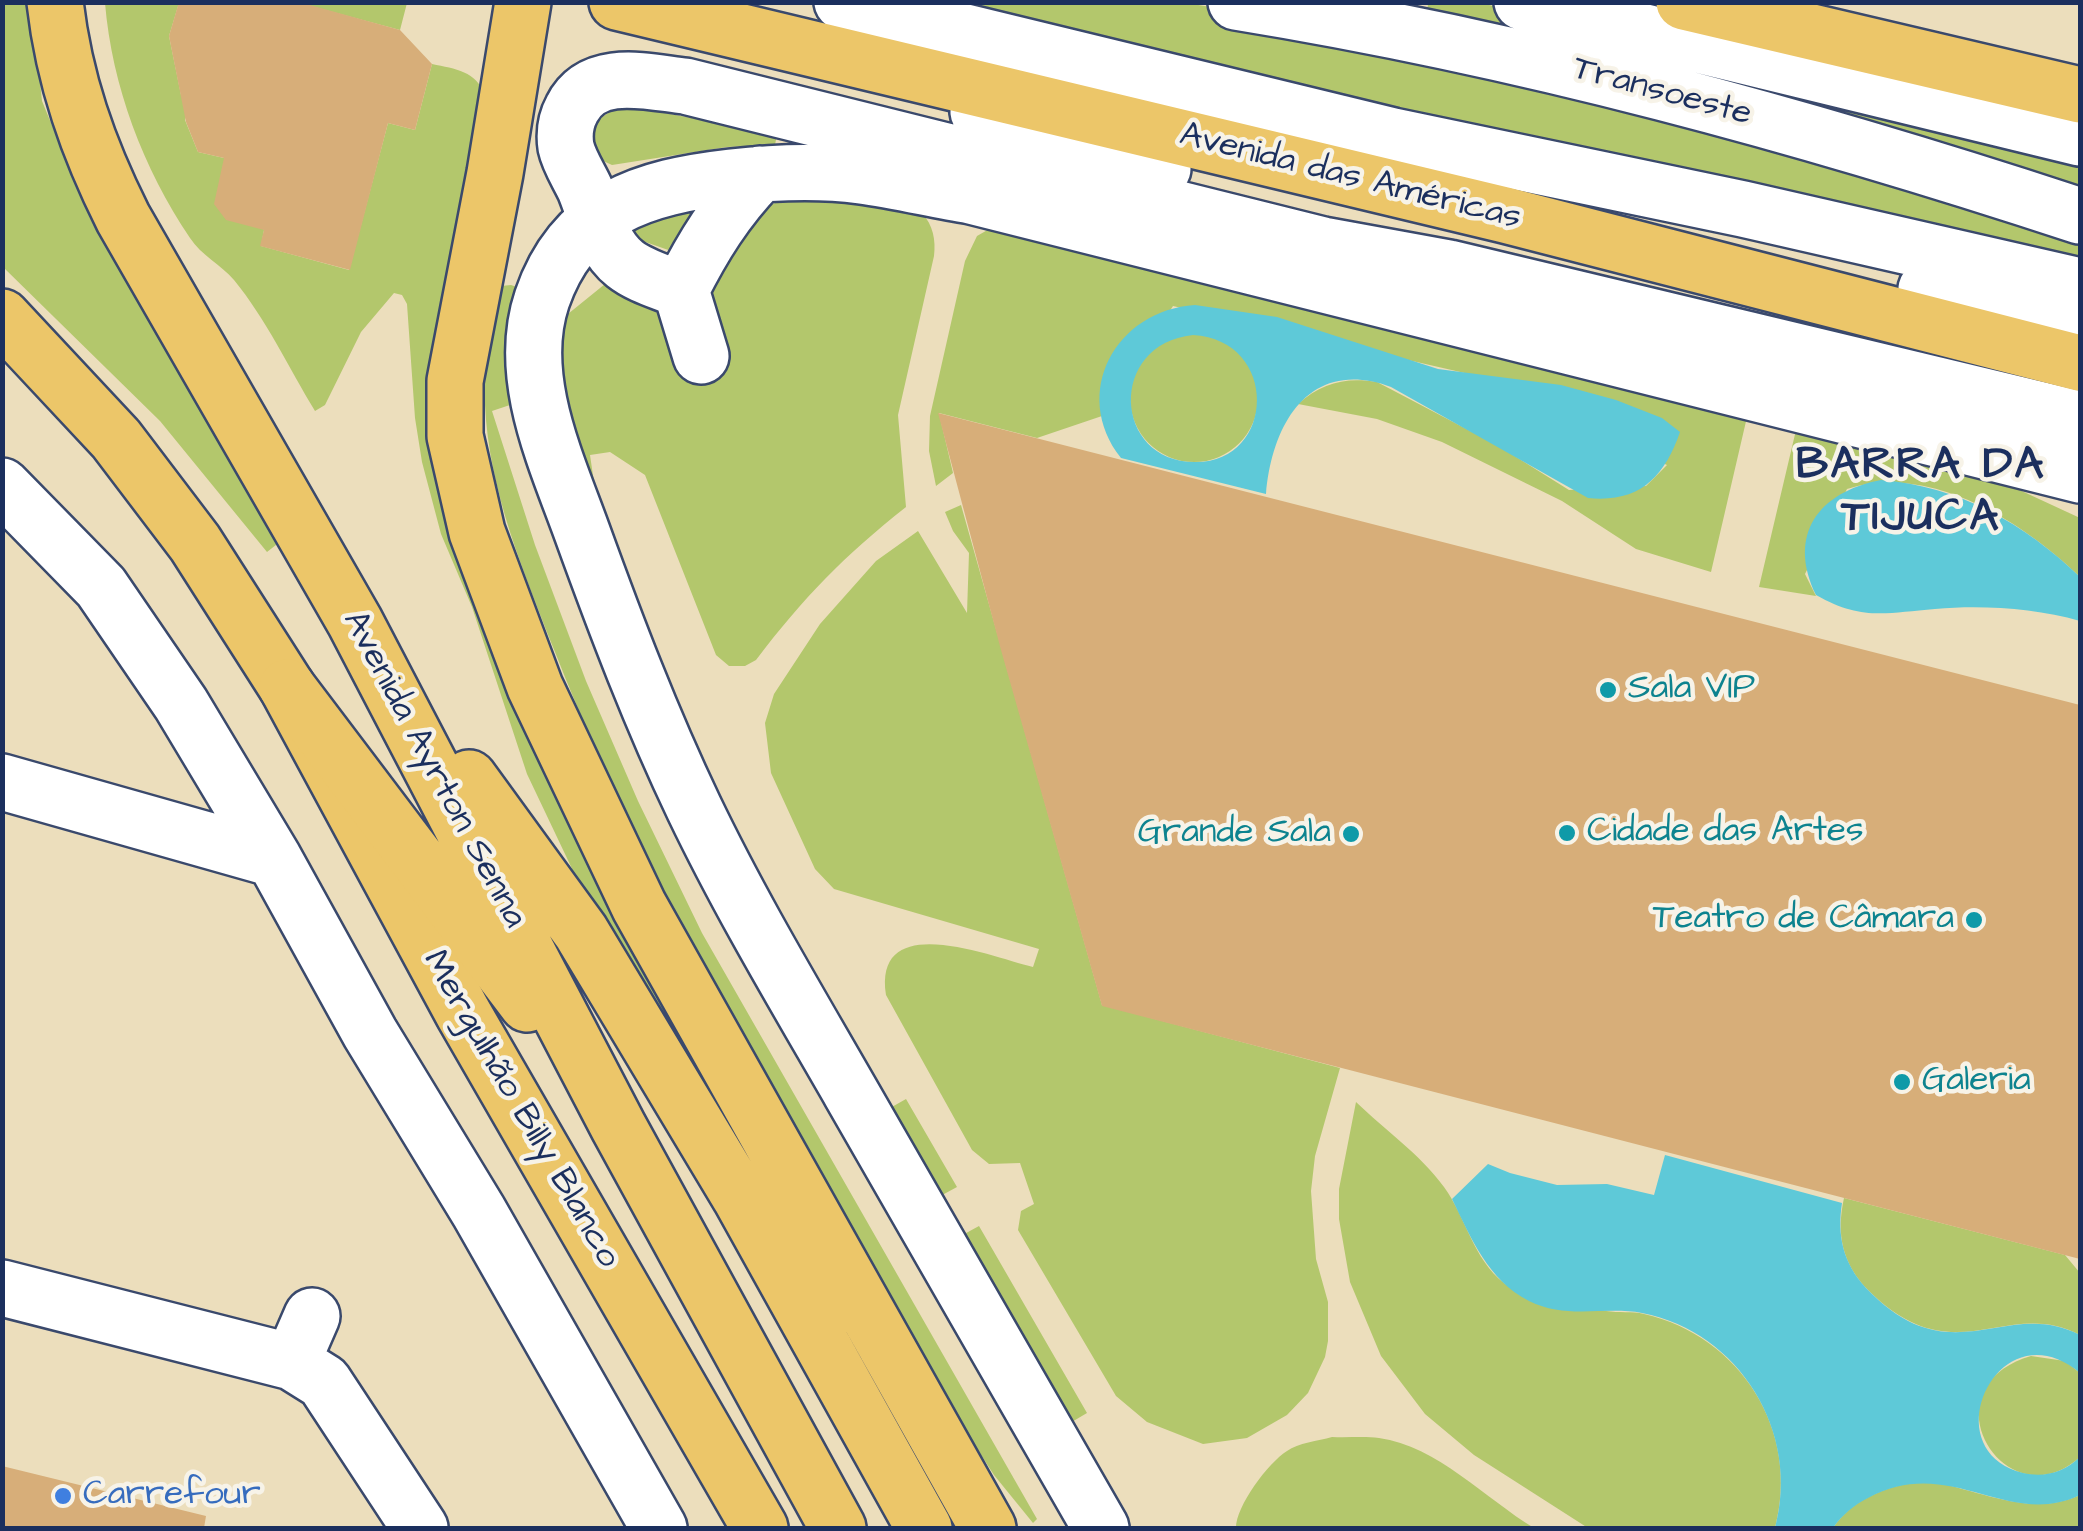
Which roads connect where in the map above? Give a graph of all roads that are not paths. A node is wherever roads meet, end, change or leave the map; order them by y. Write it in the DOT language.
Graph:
graph roads {
  1 [pos="55,2"];
  2 [pos="523,2"];
  3 [pos="617,2"];
  4 [pos="842,2"];
  5 [pos="1236,2"];
  6 [pos="1522,2"];
  7 [pos="1684,2"];
  8 [pos="1725,2"];
  9 [pos="1798,28"];
  10 [pos="887,66"];
  11 [pos="2080,95"];
  12 [pos="2080,138"];
  13 [pos="1544,169"];
  14 [pos="760,174"];
  15 [pos="2080,216"];
  16 [pos="596,219"];
  17 [pos="1449,268"];
  18 [pos="2080,286"];
  19 [pos="681,290"];
  20 [pos="2,317"];
  21 [pos="2080,326"];
  22 [pos="701,356"];
  23 [pos="2080,362"];
  24 [pos="2080,418"];
  25 [pos="2080,475"];
  26 [pos="2,486"];
  27 [pos="355,622"];
  28 [pos="288,687"];
  29 [pos="2,782"];
  30 [pos="274,859"];
  31 [pos="618,1126"];
  32 [pos="2,1288"];
  33 [pos="988,1527"];
  34 [pos="420,1528"];
  35 [pos="658,1528"];
  36 [pos="760,1528"];
  37 [pos="838,1528"];
  38 [pos="924,1528"];
  39 [pos="1101,1528"];
  1 -- 27 [label="main road, Avenida Ayrton Senna"];
  2 -- 33 [label="main road"];
  3 -- 10 [label="main road, Avenida das Américas"];
  4 -- 13 [label="lane"];
  5 -- 15 [label="lane, Transoeste"];
  6 -- 12 [label="lane, Transoeste"];
  7 -- 9 [label="main road"];
  8 -- 9 [label="main road"];
  9 -- 11 [label="main road"];
  10 -- 17 [label="lane"];
  10 -- 23 [label="main road, Avenida das Américas"];
  13 -- 18 [label="lane"];
  13 -- 21 [label="lane"];
  14 -- 16 [label="lane"];
  14 -- 19 [label="lane"];
  14 -- 25 [label="lane"];
  16 -- 17 [label="lane"];
  16 -- 19 [label="lane"];
  16 -- 39 [label="lane"];
  17 -- 24 [label="lane"];
  19 -- 22 [label="lane"];
  20 -- 28 [label="main road"];
  26 -- 30 [label="lane"];
  27 -- 31 [label="main road, Avenida Ayrton Senna"];
  27 -- 38 [label="main road"];
  28 -- 31 [label="main road"];
  28 -- 36 [label="main road, Mergulhão Billy Blanco"];
  29 -- 30 [label="lane"];
  30 -- 35 [label="lane"];
  31 -- 37 [label="main road, Avenida Ayrton Senna"];
  32 -- 34 [label="lane"];
}
